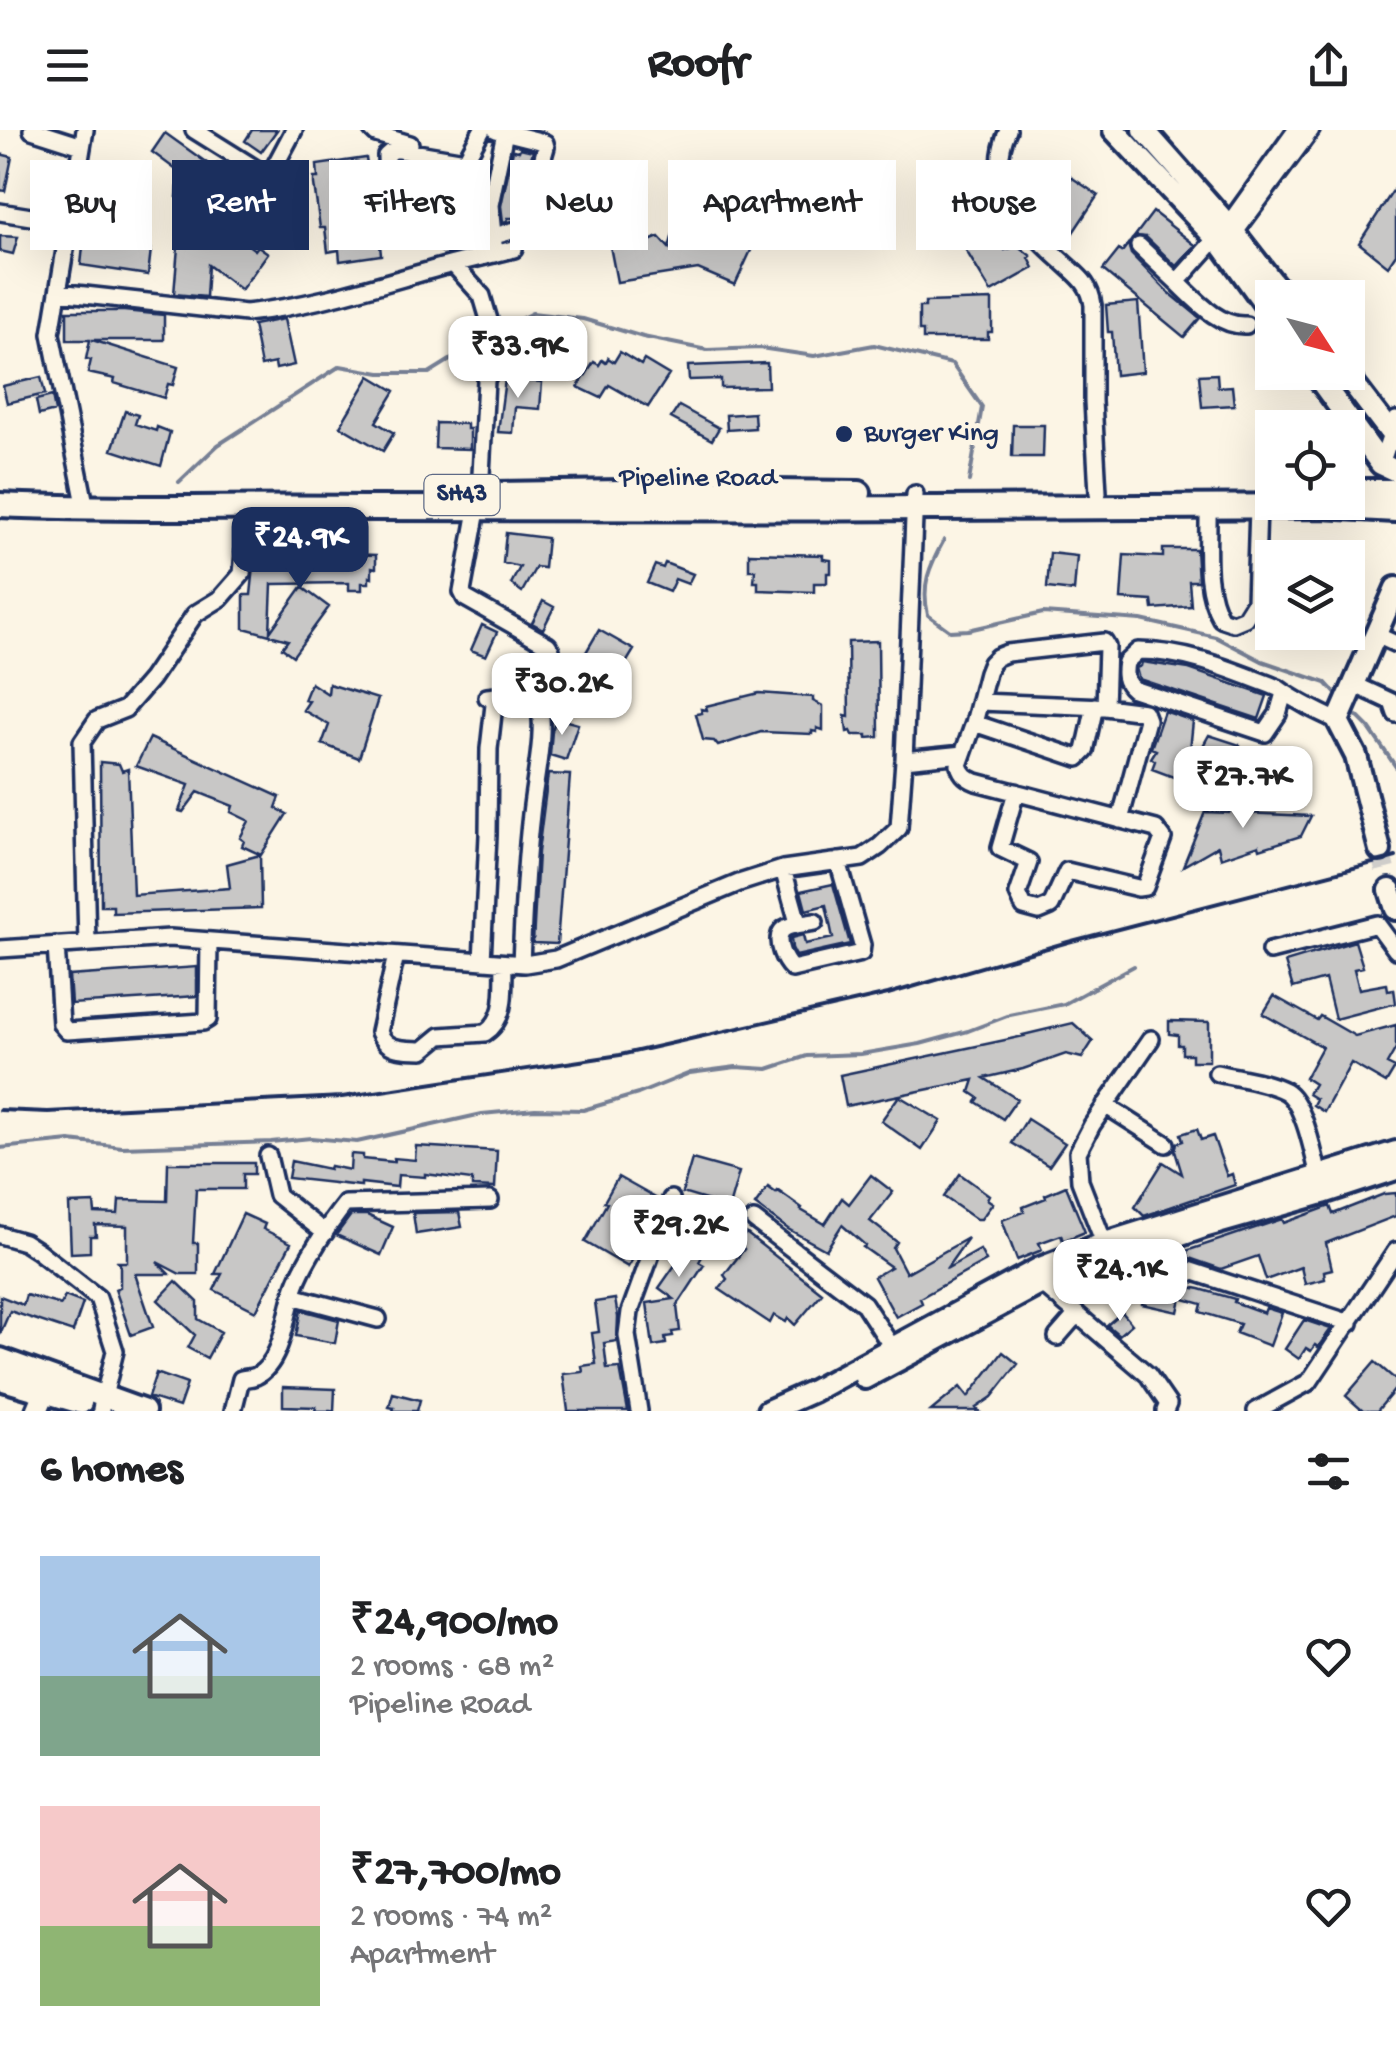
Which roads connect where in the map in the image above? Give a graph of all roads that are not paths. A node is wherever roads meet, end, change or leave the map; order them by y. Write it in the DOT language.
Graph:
graph roads {
  1 [pos="32,130"];
  2 [pos="194,130"];
  3 [pos="294,130"];
  4 [pos="372,130"];
  5 [pos="468,130"];
  6 [pos="482,130"];
  7 [pos="1008,130"];
  8 [pos="1114,130"];
  9 [pos="1144,130"];
  10 [pos="1296,130"];
  11 [pos="1311,130"];
  12 [pos="501,131"];
  13 [pos="83,138"];
  14 [pos="386,160"];
  15 [pos="454,160"];
  16 [pos="466,160"];
  17 [pos="1270,176"];
  18 [pos="490,205"];
  19 [pos="0,212"];
  20 [pos="30,216"];
  21 [pos="493,235"];
  22 [pos="490,236"];
  23 [pos="1225,236"];
  24 [pos="1138,246"];
  25 [pos="65,250"];
  26 [pos="510,250"];
  27 [pos="495,254"];
  28 [pos="453,264"];
  29 [pos="1268,280"];
  30 [pos="1177,282"];
  31 [pos="1255,286"];
  32 [pos="58,292"];
  33 [pos="1246,325"];
  34 [pos="1328,390"];
  35 [pos="1360,390"];
  36 [pos="1395,431"];
  37 [pos="1388,467"];
  38 [pos="1365,491"];
  39 [pos="1396,491"];
  40 [pos="1098,493"];
  41 [pos="0,497"];
  42 [pos="84,499"];
  43 [pos="1255,499"];
  44 [pos="1255,500"];
  45 [pos="914,501"];
  46 [pos="479,502"];
  47 [pos="164,503"];
  48 [pos="0,505"];
  49 [pos="248,507"];
  50 [pos="1208,507"];
  51 [pos="1365,508"];
  52 [pos="1396,510"];
  53 [pos="1263,520"];
  54 [pos="1396,588"];
  55 [pos="1374,634"];
  56 [pos="1396,644"];
  57 [pos="1353,684"];
  58 [pos="1284,692"];
  59 [pos="539,696"];
  60 [pos="980,702"];
  61 [pos="1100,706"];
  62 [pos="1396,714"];
  63 [pos="1338,721"];
  64 [pos="974,723"];
  65 [pos="963,754"];
  66 [pos="904,760"];
  67 [pos="1016,792"];
  68 [pos="1120,820"];
  69 [pos="1380,850"];
  70 [pos="838,861"];
  71 [pos="783,869"];
  72 [pos="815,922"];
  73 [pos="795,924"];
  74 [pos="209,941"];
  75 [pos="87,943"];
  76 [pos="56,945"];
  77 [pos="0,949"];
  78 [pos="1270,950"];
  79 [pos="1396,950"];
  80 [pos="396,954"];
  81 [pos="482,961"];
  82 [pos="513,964"];
  83 [pos="1151,1039"];
  84 [pos="1217,1073"];
  85 [pos="1106,1105"];
  86 [pos="1163,1148"];
  87 [pos="1396,1152"];
  88 [pos="268,1156"];
  89 [pos="1396,1169"];
  90 [pos="1321,1186"];
  91 [pos="671,1199"];
  92 [pos="490,1200"];
  93 [pos="754,1220"];
  94 [pos="325,1233"];
  95 [pos="0,1235"];
  96 [pos="1115,1249"];
  97 [pos="1396,1251"];
  98 [pos="1035,1278"];
  99 [pos="292,1296"];
  100 [pos="1078,1314"];
  101 [pos="378,1319"];
  102 [pos="1350,1322"];
  103 [pos="1057,1337"];
  104 [pos="899,1352"];
  105 [pos="0,1359"];
  106 [pos="0,1379"];
  107 [pos="44,1393"];
  108 [pos="811,1401"];
  109 [pos="105,1406"];
  110 [pos="1276,1406"];
  111 [pos="1170,1409"];
  112 [pos="144,1411"];
  113 [pos="233,1411"];
  114 [pos="640,1411"];
  115 [pos="768,1411"];
  116 [pos="1256,1411"];
  1 -- 13 [label="street"];
  2 -- 3 [label="street"];
  4 -- 5 [label="street"];
  6 -- 16 [label="street"];
  7 -- 40 [label="street"];
  8 -- 23 [label="main road"];
  9 -- 23 [label="main road"];
  10 -- 17 [label="street"];
  11 -- 17 [label="street"];
  12 -- 18 [label="street"];
  12 -- 21 [label="street"];
  14 -- 15 [label="street"];
  17 -- 23 [label="street"];
  18 -- 21 [label="street"];
  19 -- 20 [label="street"];
  21 -- 22 [label="street"];
  21 -- 27 [label="street"];
  23 -- 29 [label="main road"];
  23 -- 30 [label="street"];
  23 -- 31 [label="main road"];
  24 -- 30 [label="street"];
  25 -- 32 [label="street"];
  26 -- 27 [label="street"];
  27 -- 28 [label="street"];
  28 -- 32 [label="street"];
  28 -- 46 [label="street"];
  30 -- 33 [label="street"];
  32 -- 42 [label="street"];
  34 -- 37 [label="main road"];
  35 -- 36 [label="main road"];
  36 -- 37 [label="street"];
  38 -- 39 [label="main road"];
  40 -- 43 [label="main road, Pipeline Road / SH43"];
  40 -- 45 [label="main road, Pipeline Road / SH43"];
  41 -- 42 [label="main road, Pipeline Road / SH43"];
  42 -- 47 [label="main road, Pipeline Road / SH43"];
  44 -- 50 [label="main road, Pipeline Road / SH43"];
  45 -- 46 [label="main road, Pipeline Road / SH43"];
  45 -- 50 [label="main road, Pipeline Road / SH43"];
  45 -- 66 [label="street"];
  46 -- 47 [label="main road, Pipeline Road / SH43"];
  46 -- 49 [label="main road, Pipeline Road / SH43"];
  46 -- 59 [label="street"];
  47 -- 48 [label="main road, Pipeline Road / SH43"];
  47 -- 49 [label="main road, Pipeline Road / SH43"];
  49 -- 75 [label="street"];
  50 -- 53 [label="street"];
  51 -- 52 [label="main road, Pipeline Road / SH43"];
  54 -- 55 [label="main road"];
  55 -- 56 [label="street"];
  55 -- 57 [label="main road"];
  57 -- 62 [label="street"];
  57 -- 63 [label="main road"];
  58 -- 58 [label="street"];
  58 -- 63 [label="street"];
  59 -- 81 [label="street"];
  59 -- 82 [label="street"];
  60 -- 61 [label="street"];
  60 -- 61 [label="street"];
  60 -- 64 [label="street"];
  61 -- 64 [label="street"];
  61 -- 68 [label="street"];
  63 -- 69 [label="main road"];
  64 -- 65 [label="street"];
  65 -- 66 [label="street"];
  65 -- 67 [label="street"];
  66 -- 70 [label="street"];
  67 -- 68 [label="street"];
  67 -- 68 [label="street"];
  70 -- 71 [label="street"];
  70 -- 73 [label="street"];
  71 -- 73 [label="street"];
  71 -- 82 [label="street"];
  72 -- 73 [label="street"];
  74 -- 75 [label="street"];
  74 -- 76 [label="street"];
  74 -- 80 [label="street"];
  75 -- 76 [label="street"];
  76 -- 77 [label="street"];
  78 -- 79 [label="street"];
  80 -- 81 [label="street"];
  80 -- 82 [label="street"];
  81 -- 82 [label="street"];
  83 -- 85 [label="street"];
  84 -- 90 [label="street"];
  85 -- 86 [label="street"];
  85 -- 96 [label="street"];
  87 -- 90 [label="main road"];
  88 -- 94 [label="street"];
  89 -- 90 [label="main road"];
  90 -- 96 [label="main road"];
  91 -- 114 [label="street"];
  92 -- 94 [label="street"];
  93 -- 104 [label="street"];
  94 -- 99 [label="street"];
  95 -- 109 [label="street"];
  96 -- 98 [label="main road"];
  96 -- 102 [label="street"];
  97 -- 102 [label="street"];
  98 -- 100 [label="street"];
  98 -- 104 [label="main road"];
  99 -- 101 [label="street"];
  99 -- 113 [label="street"];
  100 -- 103 [label="street"];
  100 -- 111 [label="street"];
  102 -- 110 [label="street"];
  104 -- 108 [label="main road"];
  105 -- 107 [label="main road"];
  106 -- 107 [label="main road"];
  107 -- 109 [label="main road"];
  108 -- 115 [label="main road"];
  109 -- 112 [label="main road"];
  110 -- 116 [label="street"];
}
